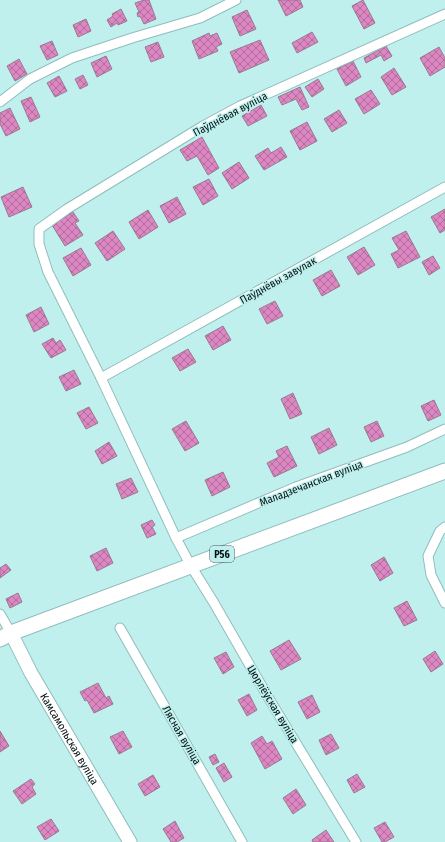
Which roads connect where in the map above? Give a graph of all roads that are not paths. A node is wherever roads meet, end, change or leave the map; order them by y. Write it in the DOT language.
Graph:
graph roads {
  1 [pos="236,0"];
  2 [pos="445,14"];
  3 [pos="0,102"];
  4 [pos="445,187"];
  5 [pos="39,244"];
  6 [pos="101,378"];
  7 [pos="445,429"];
  8 [pos="445,471"];
  9 [pos="445,527"];
  10 [pos="176,538"];
  11 [pos="191,566"];
  12 [pos="445,603"];
  13 [pos="0,614"];
  14 [pos="120,628"];
  15 [pos="6,636"];
  16 [pos="130,842"];
  17 [pos="242,842"];
  18 [pos="356,842"];
  1 -- 3 [label="street"];
  2 -- 5 [label="street, Паўднёвая вуліца"];
  4 -- 6 [label="street, Паўднёвы завулак"];
  5 -- 6 [label="street, Цюрлёўская вуліца"];
  6 -- 10 [label="street, Цюрлёўская вуліца"];
  7 -- 10 [label="street, Маладзечанская вуліца"];
  8 -- 11 [label="main road, Р56"];
  9 -- 12 [label="street"];
  10 -- 11 [label="street, Цюрлёўская вуліца"];
  11 -- 15 [label="main road, Р56"];
  11 -- 18 [label="street, Цюрлёўская вуліца"];
  13 -- 15 [label="street"];
  14 -- 17 [label="street, Лясная вуліца"];
  15 -- 16 [label="street, Камсамольская вуліца"];
}
